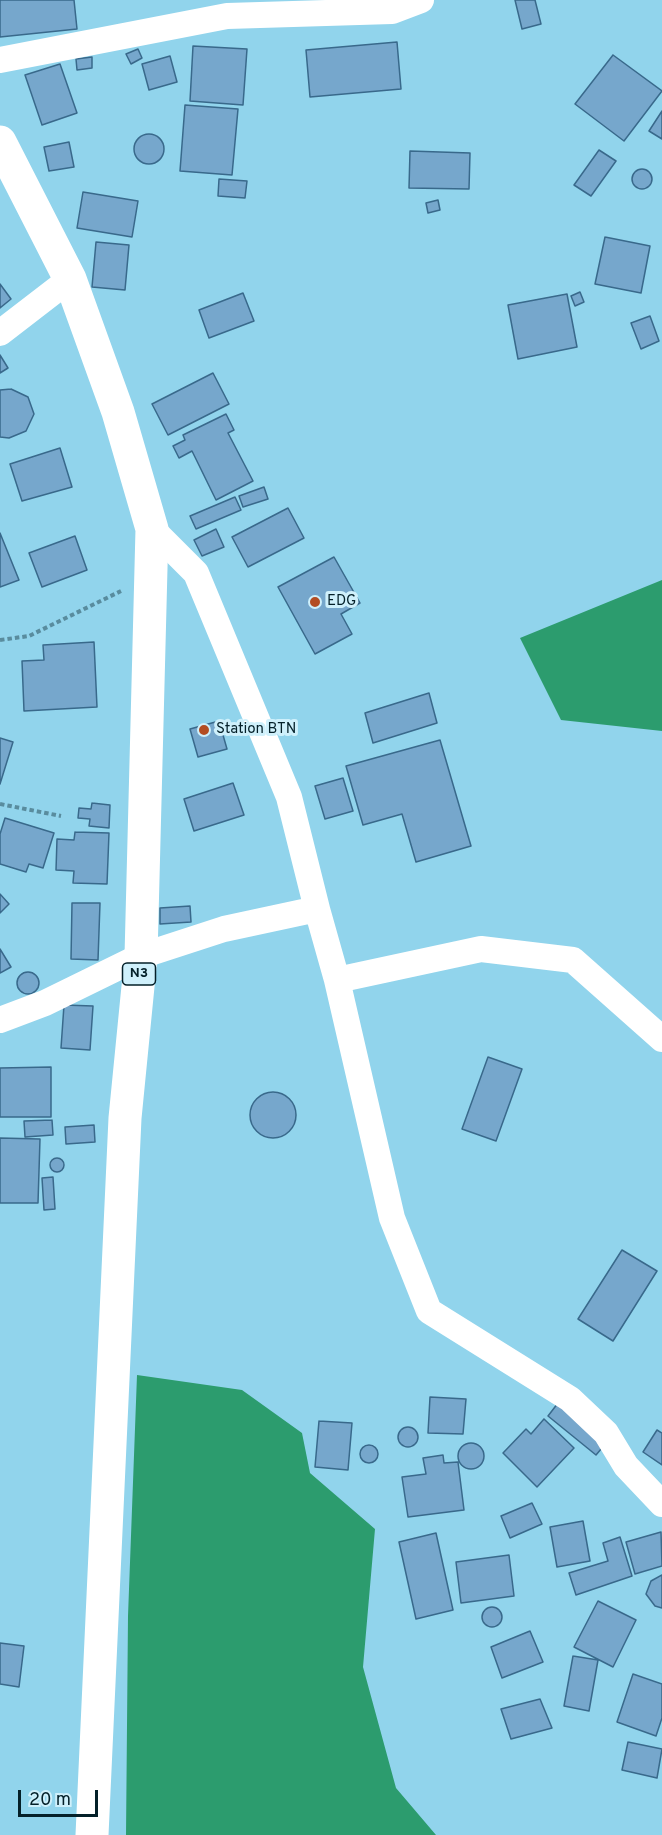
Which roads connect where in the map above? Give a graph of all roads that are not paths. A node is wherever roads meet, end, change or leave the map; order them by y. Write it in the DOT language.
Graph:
graph roads {
  1 [pos="421,0"];
  2 [pos="0,60"];
  3 [pos="0,142"];
  4 [pos="70,279"];
  5 [pos="0,333"];
  6 [pos="152,529"];
  7 [pos="317,909"];
  8 [pos="141,956"];
  9 [pos="337,980"];
  10 [pos="0,1020"];
  11 [pos="662,1039"];
  12 [pos="662,1504"];
  13 [pos="92,1835"];
  1 -- 2 [label="street"];
  3 -- 4 [label="highway, N3"];
  4 -- 5 [label="street"];
  4 -- 6 [label="highway, N3"];
  6 -- 7 [label="street"];
  6 -- 8 [label="highway, N3"];
  7 -- 8 [label="street"];
  7 -- 9 [label="street"];
  8 -- 10 [label="street"];
  8 -- 13 [label="highway, N3"];
  9 -- 11 [label="street"];
  9 -- 12 [label="street"];
}
